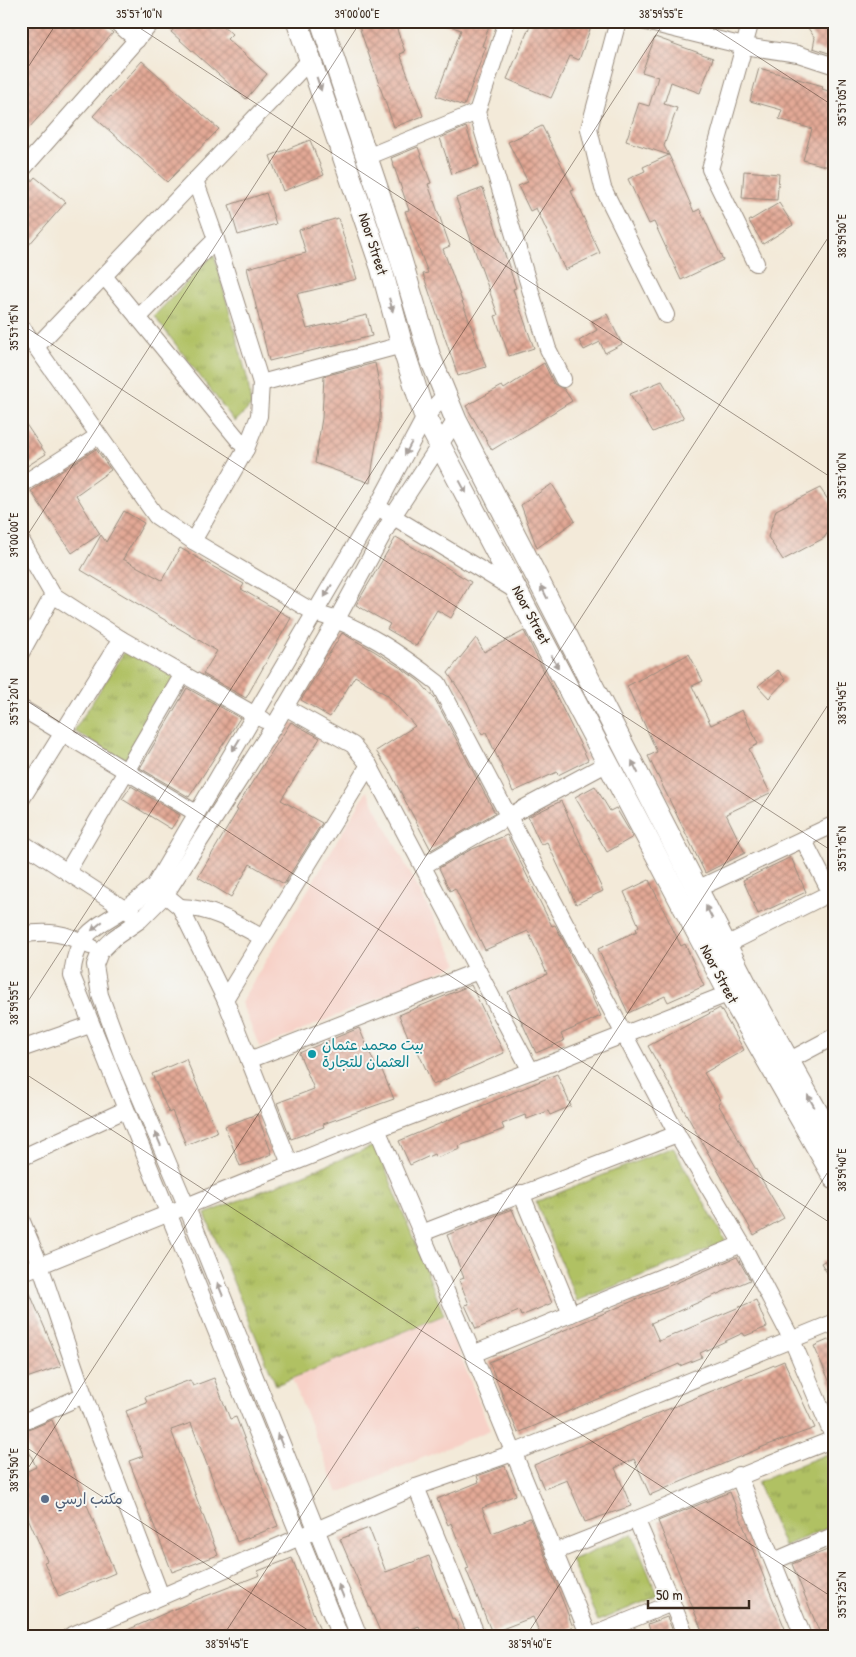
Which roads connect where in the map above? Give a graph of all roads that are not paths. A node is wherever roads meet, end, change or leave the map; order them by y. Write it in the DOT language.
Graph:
graph roads {
  1 [pos="115,21"];
  2 [pos="154,21"];
  3 [pos="297,21"];
  4 [pos="321,21"];
  5 [pos="507,21"];
  6 [pos="618,21"];
  7 [pos="642,21"];
  8 [pos="751,21"];
  9 [pos="137,40"];
  10 [pos="744,46"];
  11 [pos="311,59"];
  12 [pos="835,66"];
  13 [pos="477,112"];
  14 [pos="367,156"];
  15 [pos="21,170"];
  16 [pos="195,180"];
  17 [pos="216,240"];
  18 [pos="756,263"];
  19 [pos="104,276"];
  20 [pos="666,314"];
  21 [pos="138,318"];
  22 [pos="21,326"];
  23 [pos="402,345"];
  24 [pos="36,347"];
  25 [pos="563,380"];
  26 [pos="261,383"];
  27 [pos="445,395"];
  28 [pos="425,417"];
  29 [pos="456,420"];
  30 [pos="98,436"];
  31 [pos="440,443"];
  32 [pos="246,449"];
  33 [pos="21,485"];
  34 [pos="377,507"];
  35 [pos="393,516"];
  36 [pos="21,540"];
  37 [pos="193,541"];
  38 [pos="518,592"];
  39 [pos="53,595"];
  40 [pos="315,613"];
  41 [pos="337,619"];
  42 [pos="121,640"];
  43 [pos="21,653"];
  44 [pos="183,674"];
  45 [pos="285,707"];
  46 [pos="21,708"];
  47 [pos="254,714"];
  48 [pos="274,726"];
  49 [pos="62,732"];
  50 [pos="608,763"];
  51 [pos="369,765"];
  52 [pos="128,772"];
  53 [pos="21,800"];
  54 [pos="196,813"];
  55 [pos="509,816"];
  56 [pos="835,824"];
  57 [pos="803,839"];
  58 [pos="21,842"];
  59 [pos="423,866"];
  60 [pos="67,872"];
  61 [pos="697,889"];
  62 [pos="159,890"];
  63 [pos="832,897"];
  64 [pos="180,907"];
  65 [pos="125,909"];
  66 [pos="140,920"];
  67 [pos="21,935"];
  68 [pos="263,938"];
  69 [pos="81,942"];
  70 [pos="726,945"];
  71 [pos="100,952"];
  72 [pos="478,971"];
  73 [pos="738,989"];
  74 [pos="224,999"];
  75 [pos="90,1025"];
  76 [pos="625,1035"];
  77 [pos="835,1036"];
  78 [pos="21,1049"];
  79 [pos="249,1060"];
  80 [pos="788,1061"];
  81 [pos="531,1071"];
  82 [pos="125,1110"];
  83 [pos="377,1129"];
  84 [pos="676,1134"];
  85 [pos="835,1144"];
  86 [pos="21,1158"];
  87 [pos="290,1164"];
  88 [pos="835,1179"];
  89 [pos="522,1193"];
  90 [pos="186,1205"];
  91 [pos="170,1213"];
  92 [pos="21,1219"];
  93 [pos="422,1233"];
  94 [pos="742,1244"];
  95 [pos="40,1265"];
  96 [pos="21,1273"];
  97 [pos="571,1314"];
  98 [pos="835,1322"];
  99 [pos="792,1340"];
  100 [pos="473,1354"];
  101 [pos="84,1394"];
  102 [pos="21,1423"];
  103 [pos="834,1440"];
  104 [pos="513,1453"];
  105 [pos="738,1476"];
  106 [pos="416,1487"];
  107 [pos="637,1520"];
  108 [pos="317,1531"];
  109 [pos="835,1535"];
  110 [pos="300,1536"];
  111 [pos="554,1552"];
  112 [pos="774,1561"];
  113 [pos="161,1596"];
  114 [pos="672,1603"];
  115 [pos="70,1636"];
  116 [pos="340,1636"];
  117 [pos="359,1636"];
  118 [pos="477,1636"];
  119 [pos="590,1636"];
  120 [pos="686,1636"];
  121 [pos="804,1636"];
  1 -- 9 [label="street"];
  2 -- 9 [label="street"];
  3 -- 11 [label="main road, Noor Street"];
  4 -- 14 [label="main road, Noor Street"];
  5 -- 13 [label="street"];
  6 -- 20 [label="street"];
  7 -- 10 [label="street"];
  8 -- 10 [label="street"];
  9 -- 15 [label="street"];
  10 -- 12 [label="street"];
  10 -- 18 [label="street"];
  11 -- 16 [label="street"];
  11 -- 23 [label="main road, Noor Street, one-way"];
  13 -- 14 [label="street"];
  13 -- 25 [label="street"];
  14 -- 27 [label="main road, Noor Street"];
  16 -- 17 [label="street"];
  16 -- 19 [label="street"];
  17 -- 21 [label="street"];
  17 -- 26 [label="street"];
  19 -- 21 [label="street"];
  19 -- 24 [label="street"];
  21 -- 32 [label="street"];
  22 -- 24 [label="street"];
  23 -- 26 [label="street"];
  23 -- 28 [label="main road, Noor Street"];
  24 -- 30 [label="street"];
  26 -- 32 [label="street"];
  27 -- 28 [label="street"];
  27 -- 29 [label="main road, Noor Street"];
  28 -- 31 [label="main road, Noor Street"];
  28 -- 34 [label="street, one-way"];
  29 -- 31 [label="street"];
  61 -- 29 [label="main road, Noor Street, one-way"];
  30 -- 33 [label="street"];
  30 -- 37 [label="street"];
  31 -- 35 [label="street"];
  31 -- 38 [label="main road, Noor Street, one-way"];
  32 -- 37 [label="street"];
  34 -- 35 [label="street"];
  34 -- 40 [label="street, one-way"];
  35 -- 38 [label="street"];
  35 -- 41 [label="street"];
  36 -- 39 [label="street"];
  37 -- 40 [label="street"];
  38 -- 50 [label="main road, Noor Street, one-way"];
  39 -- 42 [label="street"];
  39 -- 43 [label="street"];
  40 -- 41 [label="street"];
  40 -- 47 [label="street"];
  41 -- 45 [label="street"];
  41 -- 55 [label="street"];
  42 -- 44 [label="street"];
  42 -- 49 [label="street"];
  44 -- 47 [label="street"];
  44 -- 52 [label="street"];
  45 -- 48 [label="street"];
  45 -- 51 [label="street"];
  46 -- 49 [label="street"];
  47 -- 48 [label="street"];
  47 -- 54 [label="street, one-way"];
  48 -- 62 [label="street"];
  49 -- 52 [label="street"];
  49 -- 53 [label="street"];
  50 -- 55 [label="street"];
  50 -- 73 [label="main road, Noor Street"];
  51 -- 59 [label="street"];
  51 -- 68 [label="street"];
  52 -- 54 [label="street"];
  52 -- 60 [label="street"];
  54 -- 62 [label="street"];
  55 -- 59 [label="street"];
  55 -- 76 [label="street"];
  56 -- 57 [label="street"];
  57 -- 61 [label="street"];
  57 -- 63 [label="street"];
  58 -- 60 [label="street"];
  59 -- 72 [label="street"];
  60 -- 65 [label="street"];
  70 -- 61 [label="main road, Noor Street, one-way"];
  62 -- 64 [label="street"];
  62 -- 65 [label="street"];
  62 -- 66 [label="street"];
  63 -- 70 [label="street"];
  64 -- 68 [label="street"];
  64 -- 74 [label="street"];
  65 -- 66 [label="street"];
  65 -- 69 [label="street, one-way"];
  66 -- 71 [label="street"];
  67 -- 69 [label="street"];
  68 -- 74 [label="street"];
  69 -- 71 [label="street"];
  69 -- 75 [label="street"];
  70 -- 73 [label="main road, Noor Street"];
  90 -- 71 [label="street, one-way"];
  72 -- 79 [label="street"];
  72 -- 81 [label="street"];
  73 -- 76 [label="street"];
  73 -- 80 [label="main road, Noor Street"];
  73 -- 88 [label="main road, Noor Street"];
  74 -- 79 [label="street"];
  75 -- 78 [label="street"];
  75 -- 82 [label="street"];
  76 -- 81 [label="street"];
  76 -- 84 [label="street"];
  77 -- 80 [label="street"];
  79 -- 87 [label="street"];
  85 -- 80 [label="main road, Noor Street, one-way"];
  81 -- 83 [label="street"];
  82 -- 86 [label="street"];
  82 -- 91 [label="street"];
  83 -- 87 [label="street"];
  83 -- 93 [label="street"];
  84 -- 89 [label="street"];
  84 -- 94 [label="street"];
  87 -- 90 [label="street"];
  89 -- 93 [label="street"];
  89 -- 97 [label="street"];
  90 -- 91 [label="street"];
  108 -- 90 [label="street, one-way"];
  91 -- 95 [label="street"];
  91 -- 110 [label="street"];
  92 -- 95 [label="street"];
  93 -- 100 [label="street"];
  94 -- 97 [label="street"];
  94 -- 99 [label="street"];
  95 -- 96 [label="street"];
  95 -- 101 [label="street"];
  97 -- 100 [label="street"];
  98 -- 99 [label="street"];
  99 -- 103 [label="street"];
  99 -- 104 [label="street"];
  100 -- 104 [label="street"];
  101 -- 102 [label="street"];
  101 -- 113 [label="street"];
  103 -- 105 [label="street"];
  104 -- 106 [label="street"];
  104 -- 111 [label="street"];
  105 -- 107 [label="street"];
  105 -- 112 [label="street"];
  106 -- 108 [label="street"];
  106 -- 118 [label="street"];
  107 -- 111 [label="street"];
  107 -- 114 [label="street"];
  108 -- 110 [label="street"];
  117 -- 108 [label="street, one-way"];
  109 -- 112 [label="street"];
  110 -- 113 [label="street"];
  110 -- 116 [label="street"];
  111 -- 119 [label="street"];
  112 -- 121 [label="street"];
  113 -- 115 [label="street"];
  114 -- 119 [label="street"];
  114 -- 120 [label="street"];
}
